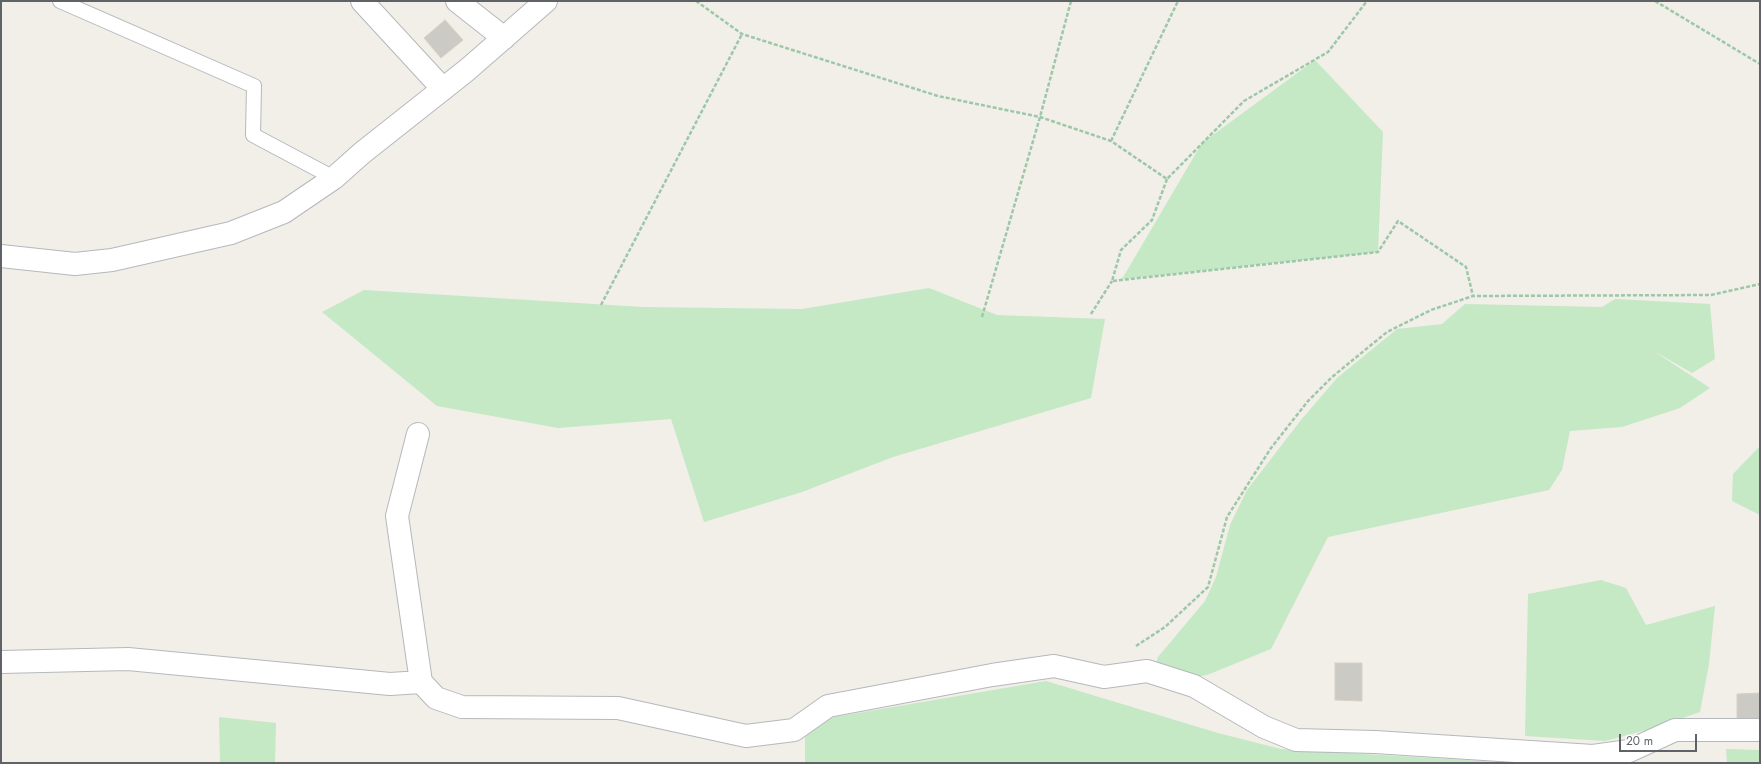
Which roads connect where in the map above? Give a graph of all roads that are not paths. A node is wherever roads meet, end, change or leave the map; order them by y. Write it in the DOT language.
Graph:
graph roads {
  1 [pos="60,1"];
  2 [pos="362,1"];
  3 [pos="457,1"];
  4 [pos="546,1"];
  5 [pos="504,38"];
  6 [pos="443,89"];
  7 [pos="334,178"];
  8 [pos="1,256"];
  9 [pos="418,434"];
  10 [pos="1,662"];
  11 [pos="421,682"];
  12 [pos="1760,730"];
  1 -- 7 [label="lane"];
  2 -- 6 [label="street"];
  3 -- 5 [label="street"];
  4 -- 5 [label="street"];
  5 -- 6 [label="street"];
  6 -- 7 [label="street"];
  7 -- 8 [label="street"];
  9 -- 11 [label="street"];
  10 -- 11 [label="street"];
  11 -- 12 [label="street"];
}
